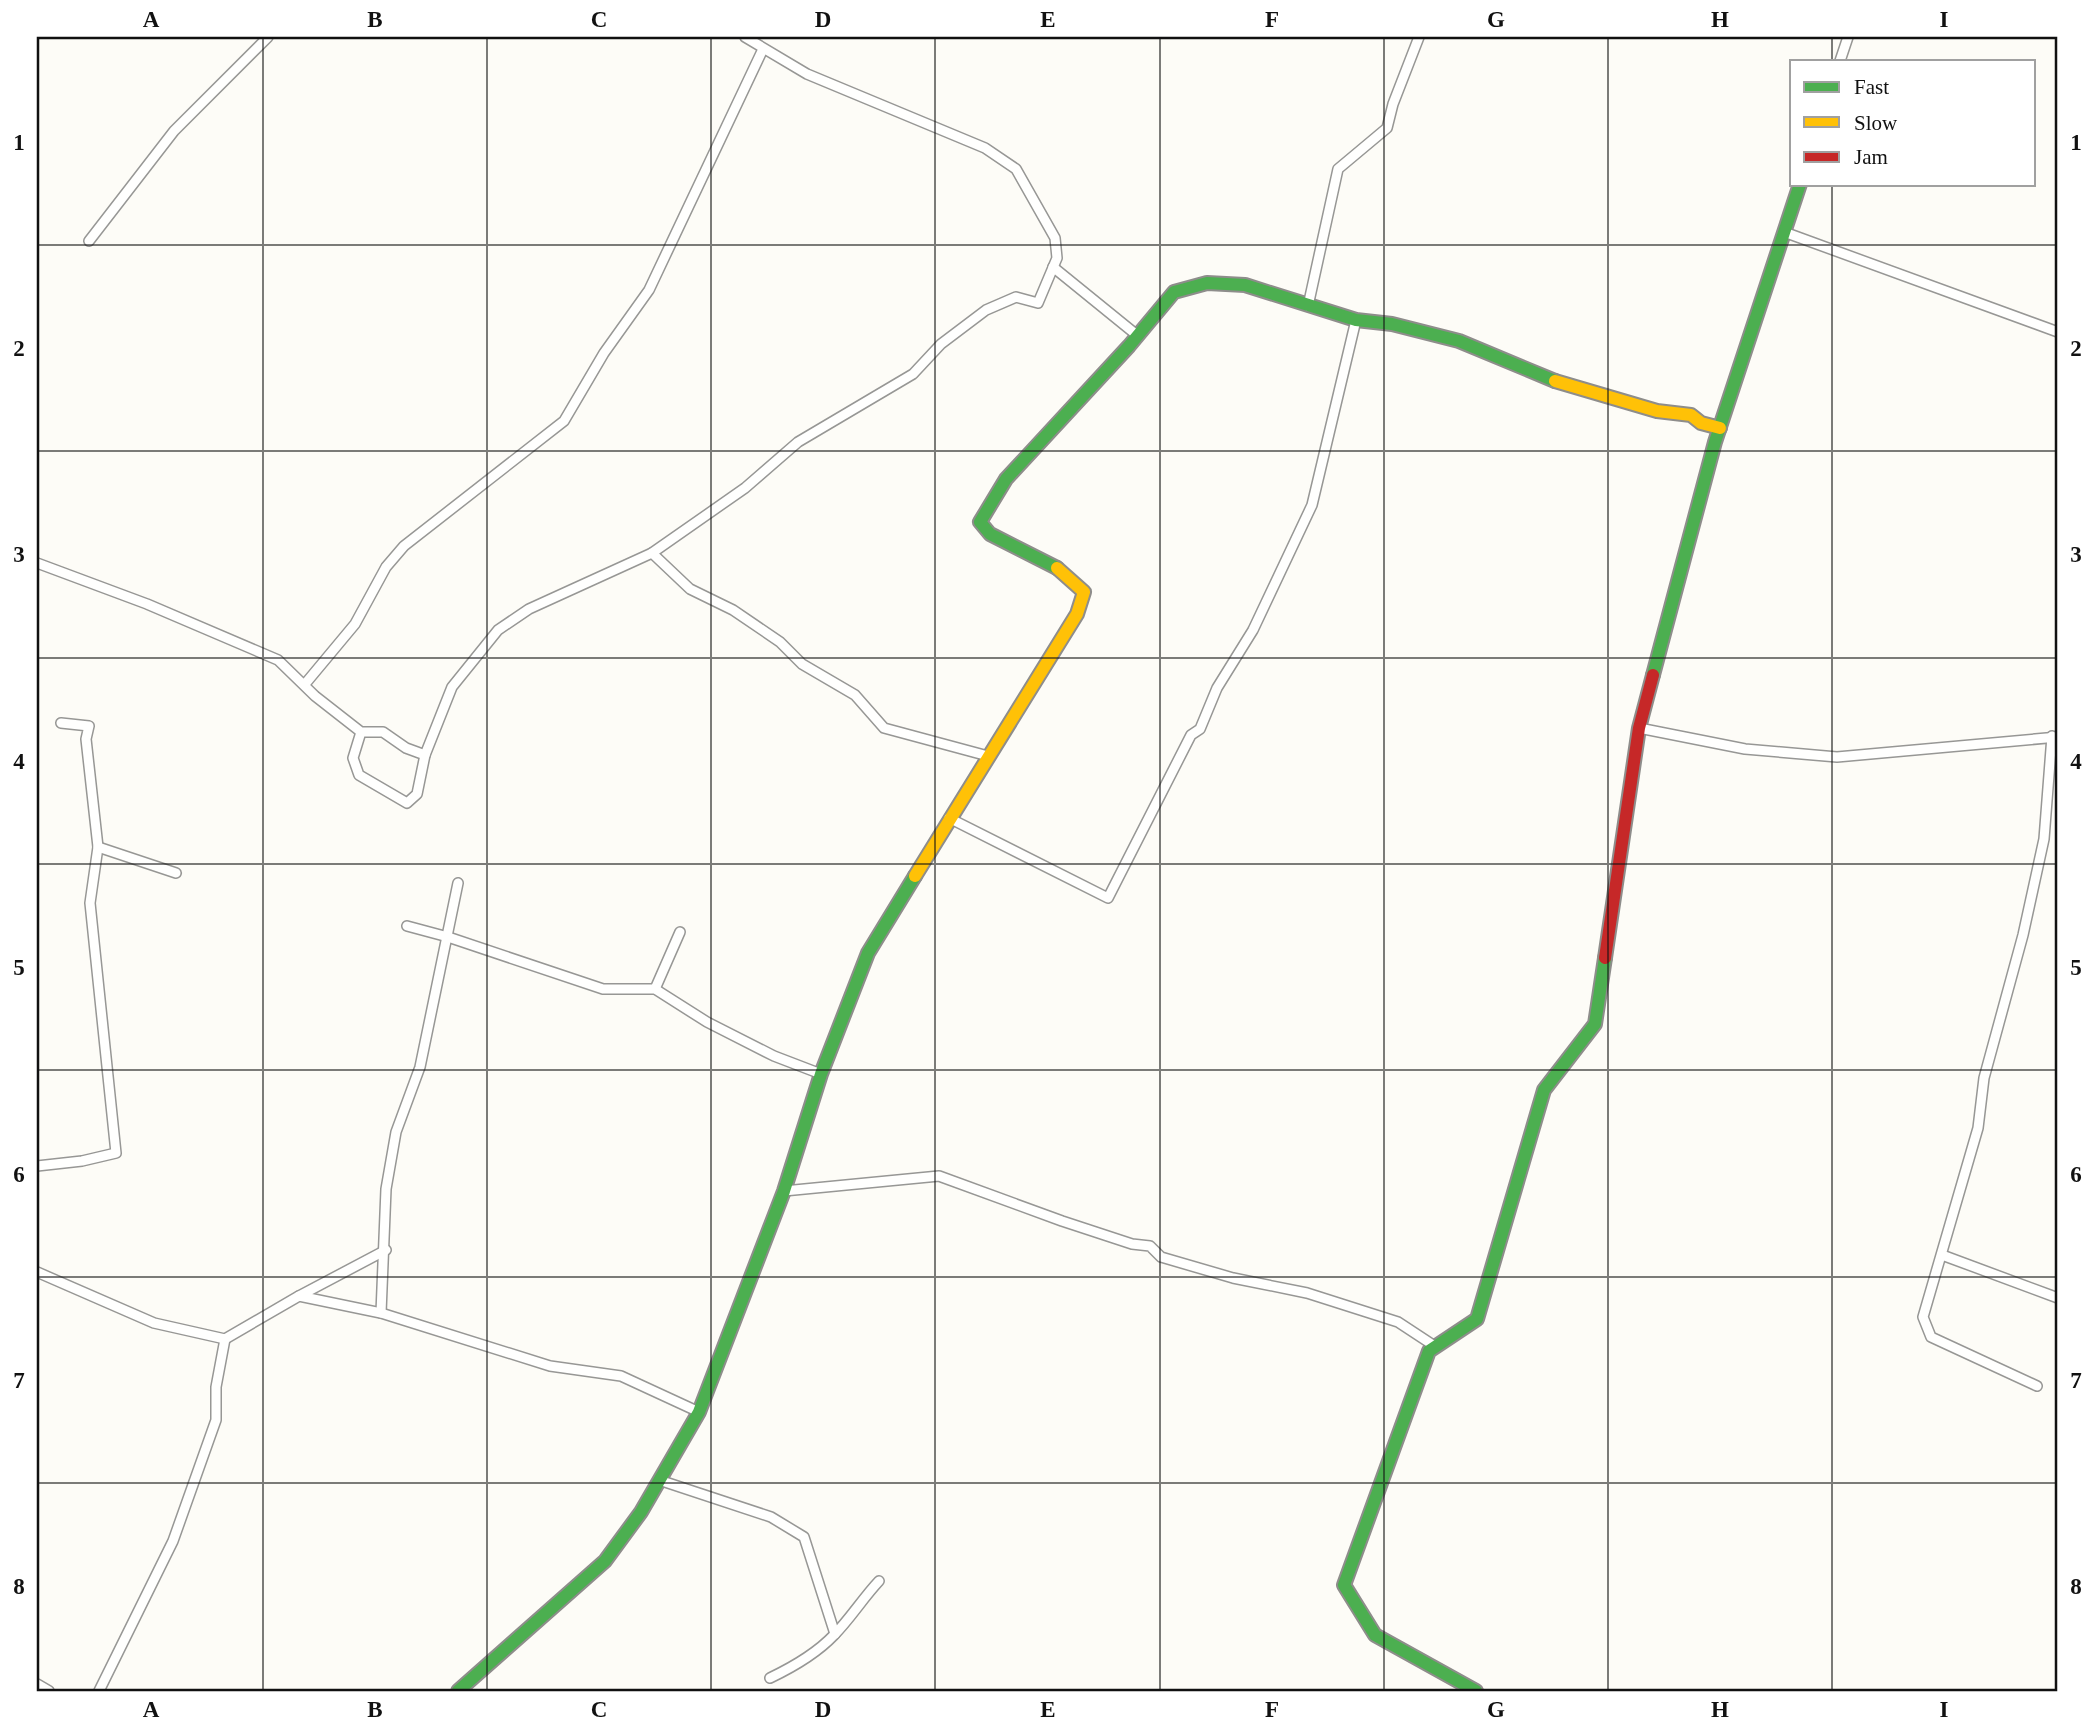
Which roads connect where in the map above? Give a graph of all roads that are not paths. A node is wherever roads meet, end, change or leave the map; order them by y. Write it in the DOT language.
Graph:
graph roads {
  1 [pos="268,37"];
  2 [pos="745,37"];
  3 [pos="1419,37"];
  4 [pos="1848,37"];
  5 [pos="764,49"];
  6 [pos="1840,60"];
  7 [pos="1799,186"];
  8 [pos="1784,232"];
  9 [pos="89,241"];
  10 [pos="1054,267"];
  11 [pos="1308,306"];
  12 [pos="1356,320"];
  13 [pos="2058,332"];
  14 [pos="1138,336"];
  15 [pos="1720,428"];
  16 [pos="652,553"];
  17 [pos="37,563"];
  18 [pos="305,684"];
  19 [pos="61,723"];
  20 [pos="1639,728"];
  21 [pos="361,732"];
  22 [pos="2055,736"];
  23 [pos="425,755"];
  24 [pos="988,757"];
  25 [pos="949,818"];
  26 [pos="98,847"];
  27 [pos="176,873"];
  28 [pos="458,883"];
  29 [pos="407,926"];
  30 [pos="680,932"];
  31 [pos="448,937"];
  32 [pos="655,989"];
  33 [pos="821,1074"];
  34 [pos="37,1166"];
  35 [pos="784,1191"];
  36 [pos="386,1250"];
  37 [pos="1942,1255"];
  38 [pos="37,1272"];
  39 [pos="299,1296"];
  40 [pos="2058,1298"];
  41 [pos="381,1313"];
  42 [pos="225,1339"];
  43 [pos="1436,1347"];
  44 [pos="2037,1386"];
  45 [pos="699,1412"];
  46 [pos="659,1480"];
  47 [pos="879,1581"];
  48 [pos="835,1634"];
  49 [pos="770,1678"];
  50 [pos="37,1684"];
  51 [pos="49,1691"];
  52 [pos="99,1691"];
  53 [pos="458,1691"];
  54 [pos="1476,1691"];
  1 -- 9 [label="street"];
  2 -- 5 [label="street"];
  3 -- 11 [label="street"];
  4 -- 6 [label="street"];
  5 -- 10 [label="street"];
  5 -- 18 [label="street"];
  7 -- 8 [label="street"];
  8 -- 13 [label="street"];
  8 -- 15 [label="street"];
  10 -- 14 [label="street"];
  10 -- 16 [label="street"];
  11 -- 12 [label="street"];
  11 -- 14 [label="street"];
  12 -- 15 [label="street"];
  12 -- 25 [label="street"];
  14 -- 24 [label="street"];
  15 -- 20 [label="street"];
  16 -- 23 [label="street"];
  16 -- 24 [label="street"];
  17 -- 18 [label="street"];
  18 -- 21 [label="street"];
  19 -- 26 [label="street"];
  20 -- 22 [label="street"];
  20 -- 43 [label="street"];
  21 -- 23 [label="street"];
  21 -- 23 [label="street"];
  22 -- 37 [label="street"];
  24 -- 25 [label="street"];
  25 -- 33 [label="street"];
  26 -- 27 [label="street"];
  26 -- 34 [label="street"];
  28 -- 31 [label="street"];
  29 -- 31 [label="street"];
  30 -- 32 [label="street"];
  31 -- 32 [label="street"];
  31 -- 36 [label="street"];
  32 -- 33 [label="street"];
  33 -- 35 [label="street"];
  35 -- 43 [label="street"];
  35 -- 45 [label="street"];
  36 -- 39 [label="street"];
  36 -- 41 [label="street"];
  37 -- 40 [label="street"];
  37 -- 44 [label="street"];
  38 -- 42 [label="street"];
  39 -- 41 [label="street"];
  39 -- 42 [label="street"];
  41 -- 45 [label="street"];
  42 -- 52 [label="street"];
  43 -- 54 [label="street"];
  45 -- 46 [label="street"];
  46 -- 48 [label="street"];
  46 -- 53 [label="street"];
  47 -- 48 [label="street"];
  48 -- 49 [label="street"];
  50 -- 51 [label="street"];
}
